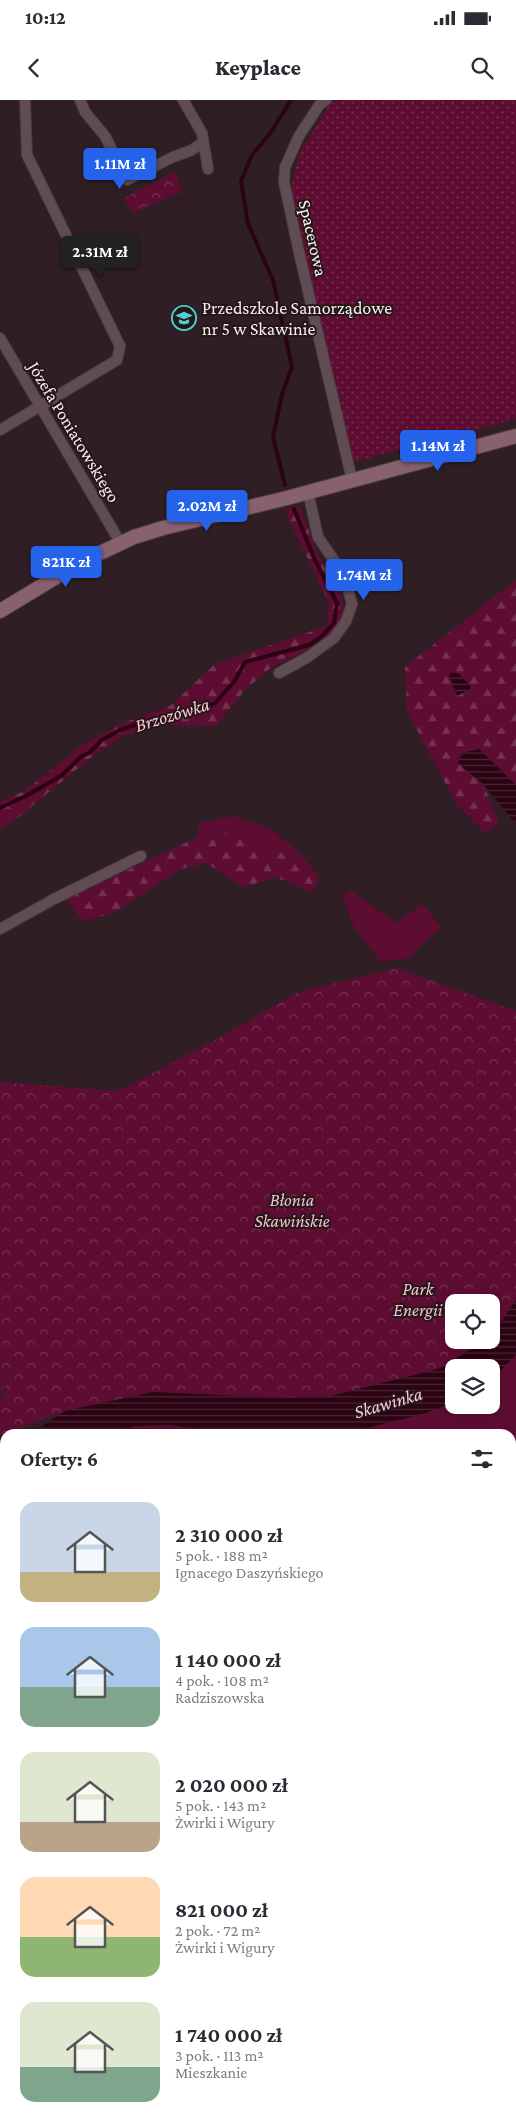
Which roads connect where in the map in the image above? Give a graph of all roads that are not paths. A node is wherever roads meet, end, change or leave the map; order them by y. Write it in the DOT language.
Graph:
graph roads {
  1 [pos="24,100"];
  2 [pos="80,100"];
  3 [pos="182,100"];
  4 [pos="326,100"];
  5 [pos="202,142"];
  6 [pos="208,169"];
  7 [pos="0,338"];
  8 [pos="40,406"];
  9 [pos="0,430"];
  10 [pos="516,436"];
  11 [pos="352,480"];
  12 [pos="308,492"];
  13 [pos="120,542"];
  14 [pos="0,611"];
  15 [pos="279,673"];
  16 [pos="141,856"];
  17 [pos="0,929"];
  1 -- 8 [label="street"];
  2 -- 5 [label="street"];
  3 -- 5 [label="street"];
  4 -- 11 [label="street, Spacerowa"];
  5 -- 6 [label="street"];
  7 -- 8 [label="street, Józefa Poniatowskiego"];
  8 -- 9 [label="street"];
  8 -- 13 [label="street, Józefa Poniatowskiego"];
  10 -- 11 [label="street"];
  11 -- 12 [label="street"];
  12 -- 13 [label="street"];
  12 -- 15 [label="street"];
  13 -- 14 [label="street"];
  16 -- 17 [label="street"];
}
